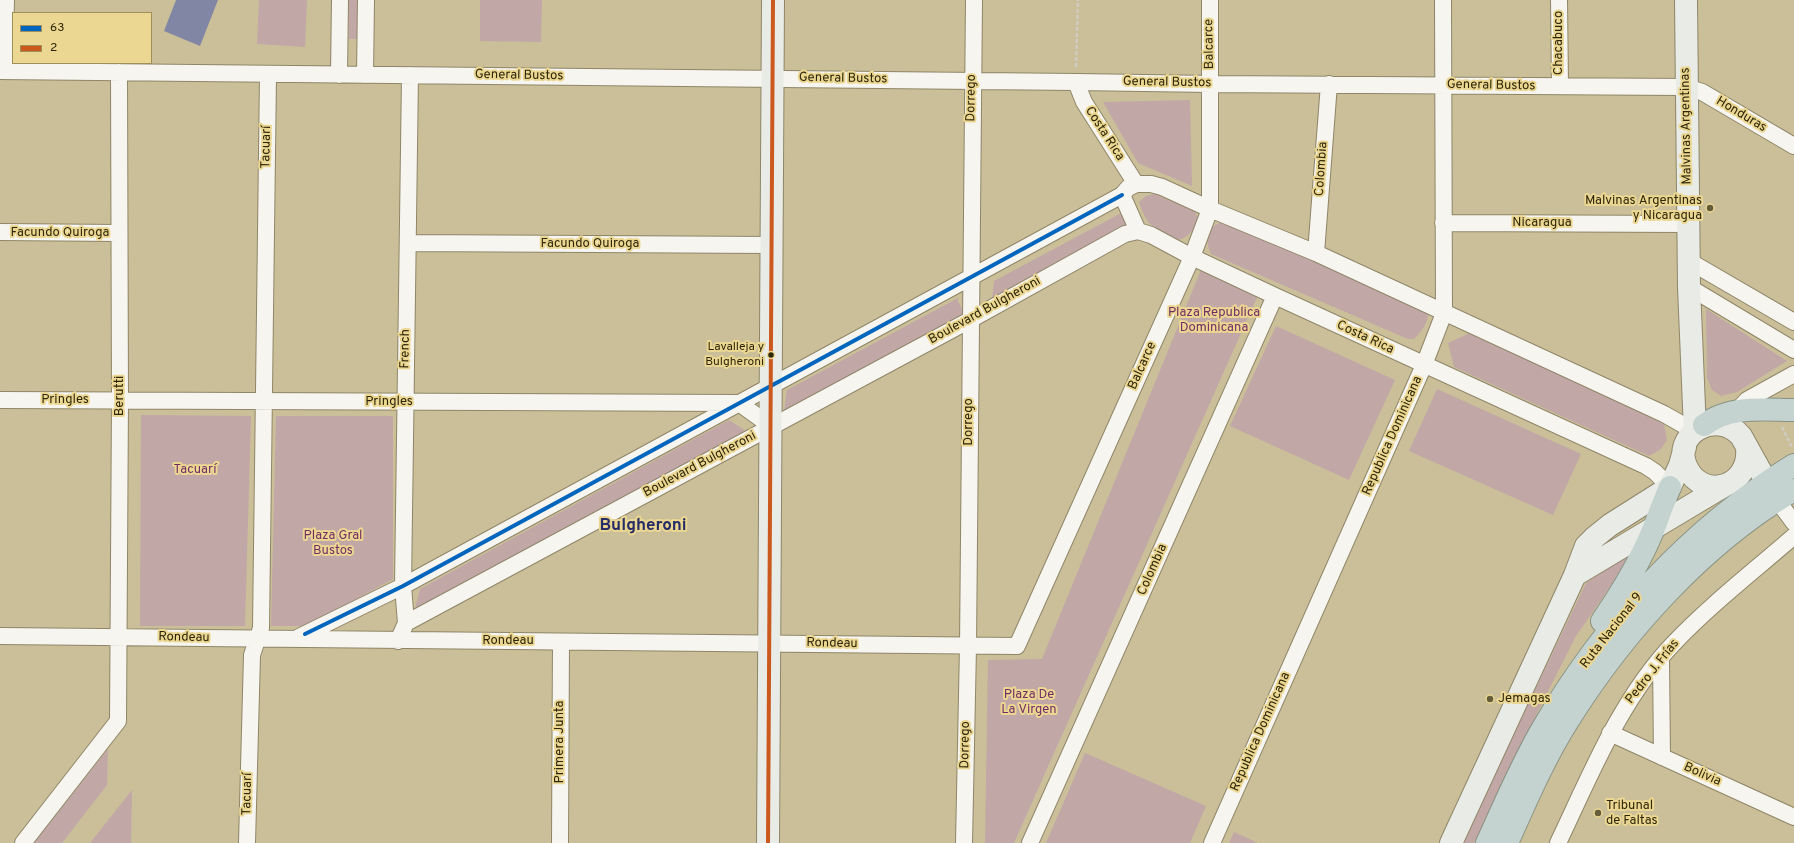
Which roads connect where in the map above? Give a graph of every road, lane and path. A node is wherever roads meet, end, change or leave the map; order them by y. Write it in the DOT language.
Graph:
graph roads {
  1 [pos="6,0"];
  2 [pos="340,0"];
  3 [pos="366,0"];
  4 [pos="774,0"];
  5 [pos="974,0"];
  6 [pos="1078,0"];
  7 [pos="1210,0"];
  8 [pos="1443,0"];
  9 [pos="1559,0"];
  10 [pos="1686,0"];
  11 [pos="2,71"];
  12 [pos="119,72"];
  13 [pos="268,74"];
  14 [pos="339,74"];
  15 [pos="365,75"];
  16 [pos="410,75"];
  17 [pos="773,79"];
  18 [pos="972,80"];
  19 [pos="1076,82"];
  20 [pos="1211,84"];
  21 [pos="1329,84"];
  22 [pos="1443,85"];
  23 [pos="1560,86"];
  24 [pos="1686,87"];
  25 [pos="1794,146"];
  26 [pos="1136,184"];
  27 [pos="1122,195"];
  28 [pos="1210,209"];
  29 [pos="1443,223"];
  30 [pos="1689,224"];
  31 [pos="1138,231"];
  32 [pos="0,232"];
  33 [pos="119,233"];
  34 [pos="408,243"];
  35 [pos="772,245"];
  36 [pos="1316,253"];
  37 [pos="1192,257"];
  38 [pos="1690,261"];
  39 [pos="971,277"];
  40 [pos="1690,287"];
  41 [pos="1275,296"];
  42 [pos="1444,313"];
  43 [pos="970,320"];
  44 [pos="1794,322"];
  45 [pos="1794,350"];
  46 [pos="1424,365"];
  47 [pos="1794,374"];
  48 [pos="771,386"];
  49 [pos="0,400"];
  50 [pos="120,400"];
  51 [pos="264,401"];
  52 [pos="405,402"];
  53 [pos="739,404"];
  54 [pos="1791,417"];
  55 [pos="1709,426"];
  56 [pos="772,427"];
  57 [pos="1794,446"];
  58 [pos="1747,448"];
  59 [pos="1794,465"];
  60 [pos="1681,479"];
  61 [pos="1730,483"];
  62 [pos="1779,490"];
  63 [pos="1794,524"];
  64 [pos="1654,528"];
  65 [pos="1794,536"];
  66 [pos="1576,575"];
  67 [pos="403,586"];
  68 [pos="406,623"];
  69 [pos="0,636"];
  70 [pos="119,637"];
  71 [pos="258,639"];
  72 [pos="296,639"];
  73 [pos="398,641"];
  74 [pos="561,642"];
  75 [pos="769,644"];
  76 [pos="968,646"];
  77 [pos="1017,646"];
  78 [pos="1661,659"];
  79 [pos="1564,693"];
  80 [pos="1610,733"];
  81 [pos="1662,757"];
  82 [pos="1794,817"];
  83 [pos="22,843"];
  84 [pos="247,843"];
  85 [pos="560,843"];
  86 [pos="768,843"];
  87 [pos="964,843"];
  88 [pos="1030,843"];
  89 [pos="1212,843"];
  90 [pos="1450,843"];
  91 [pos="1487,843"];
  92 [pos="1507,843"];
  93 [pos="1558,843"];
  1 -- 11 [label="street"];
  2 -- 14 [label="street"];
  3 -- 15 [label="street"];
  4 -- 17 [label="street"];
  5 -- 18 [label="street, Dorrego"];
  6 -- 19 [label="path"];
  7 -- 20 [label="street, Balcarce"];
  8 -- 22 [label="street, Republica Dominicana"];
  9 -- 23 [label="street, Chacabuco"];
  10 -- 24 [label="street, Malvinas Argentinas"];
  11 -- 12 [label="street, General Bustos"];
  12 -- 13 [label="street, General Bustos"];
  12 -- 33 [label="street, Berutti"];
  13 -- 14 [label="street, General Bustos"];
  13 -- 51 [label="street, Tacuarí"];
  14 -- 15 [label="street, General Bustos"];
  15 -- 16 [label="street, General Bustos"];
  16 -- 17 [label="street, General Bustos"];
  16 -- 34 [label="street, French"];
  17 -- 18 [label="street, General Bustos"];
  17 -- 35 [label="street"];
  18 -- 19 [label="street, General Bustos"];
  18 -- 39 [label="street, Dorrego"];
  19 -- 20 [label="street, General Bustos"];
  19 -- 26 [label="street, Costa Rica"];
  20 -- 21 [label="street, General Bustos"];
  20 -- 28 [label="street, Balcarce"];
  21 -- 22 [label="street, General Bustos"];
  21 -- 36 [label="street, Colombia"];
  22 -- 23 [label="street, General Bustos"];
  22 -- 29 [label="street, Republica Dominicana"];
  23 -- 24 [label="street, General Bustos"];
  24 -- 25 [label="street, Honduras"];
  24 -- 30 [label="street, Malvinas Argentinas"];
  26 -- 27 [label="street"];
  26 -- 28 [label="street"];
  27 -- 31 [label="street"];
  27 -- 39 [label="street"];
  28 -- 36 [label="street"];
  28 -- 37 [label="street, Balcarce"];
  29 -- 30 [label="street, Nicaragua"];
  29 -- 42 [label="street, Republica Dominicana"];
  30 -- 38 [label="street, Malvinas Argentinas"];
  31 -- 37 [label="street, Costa Rica"];
  31 -- 43 [label="street, Boulevard Bulgheroni"];
  32 -- 33 [label="street, Facundo Quiroga"];
  33 -- 50 [label="street, Berutti"];
  34 -- 35 [label="street, Facundo Quiroga"];
  34 -- 52 [label="street, French"];
  35 -- 48 [label="street"];
  36 -- 42 [label="street"];
  37 -- 41 [label="street, Costa Rica"];
  37 -- 77 [label="street, Balcarce"];
  38 -- 40 [label="street, Malvinas Argentinas"];
  38 -- 44 [label="street"];
  39 -- 43 [label="street, Dorrego"];
  39 -- 48 [label="street"];
  40 -- 45 [label="street"];
  40 -- 55 [label="street, Malvinas Argentinas"];
  41 -- 46 [label="street, Costa Rica"];
  41 -- 88 [label="street, Colombia"];
  42 -- 46 [label="street, Republica Dominicana"];
  42 -- 55 [label="street"];
  43 -- 56 [label="street, Boulevard Bulgheroni"];
  43 -- 76 [label="street, Dorrego"];
  46 -- 60 [label="street, Costa Rica"];
  46 -- 89 [label="street, Republica Dominicana"];
  47 -- 55 [label="street"];
  48 -- 53 [label="street"];
  48 -- 56 [label="street"];
  49 -- 50 [label="street, Pringles"];
  50 -- 51 [label="street, Pringles"];
  50 -- 70 [label="street, Berutti"];
  51 -- 52 [label="street, Pringles"];
  51 -- 71 [label="street, Tacuarí"];
  52 -- 53 [label="street, Pringles"];
  52 -- 67 [label="street, French"];
  53 -- 56 [label="street"];
  53 -- 67 [label="street"];
  54 -- 55 [label="highway"];
  54 -- 57 [label="path"];
  55 -- 58 [label="street"];
  55 -- 60 [label="street"];
  56 -- 68 [label="street, Boulevard Bulgheroni"];
  56 -- 75 [label="street"];
  58 -- 61 [label="street"];
  58 -- 62 [label="street"];
  59 -- 62 [label="highway, Ruta Nacional 9"];
  60 -- 61 [label="street"];
  60 -- 64 [label="highway"];
  60 -- 66 [label="street"];
  61 -- 64 [label="street"];
  62 -- 63 [label="street"];
  62 -- 79 [label="highway, Ruta Nacional 9"];
  62 -- 92 [label="highway, Ruta Nacional 9"];
  64 -- 66 [label="street"];
  64 -- 79 [label="highway"];
  65 -- 78 [label="street, Pedro J. Frías"];
  66 -- 90 [label="street"];
  67 -- 68 [label="street, French"];
  67 -- 72 [label="street"];
  68 -- 73 [label="street"];
  69 -- 70 [label="street, Rondeau"];
  70 -- 71 [label="street, Rondeau"];
  70 -- 83 [label="street, Berutti"];
  71 -- 72 [label="street, Rondeau"];
  71 -- 84 [label="street, Tacuarí"];
  72 -- 73 [label="street, Rondeau"];
  73 -- 74 [label="street, Rondeau"];
  74 -- 75 [label="street, Rondeau"];
  74 -- 85 [label="street, Primera Junta"];
  75 -- 76 [label="street, Rondeau"];
  75 -- 86 [label="street"];
  76 -- 77 [label="street, Rondeau"];
  76 -- 87 [label="street, Dorrego"];
  78 -- 80 [label="street, Pedro J. Frías"];
  78 -- 81 [label="street"];
  79 -- 91 [label="highway, Ruta Nacional 9"];
  80 -- 81 [label="street, Bolivia"];
  80 -- 93 [label="street, Pedro J. Frías"];
  81 -- 82 [label="street, Bolivia"];
}
